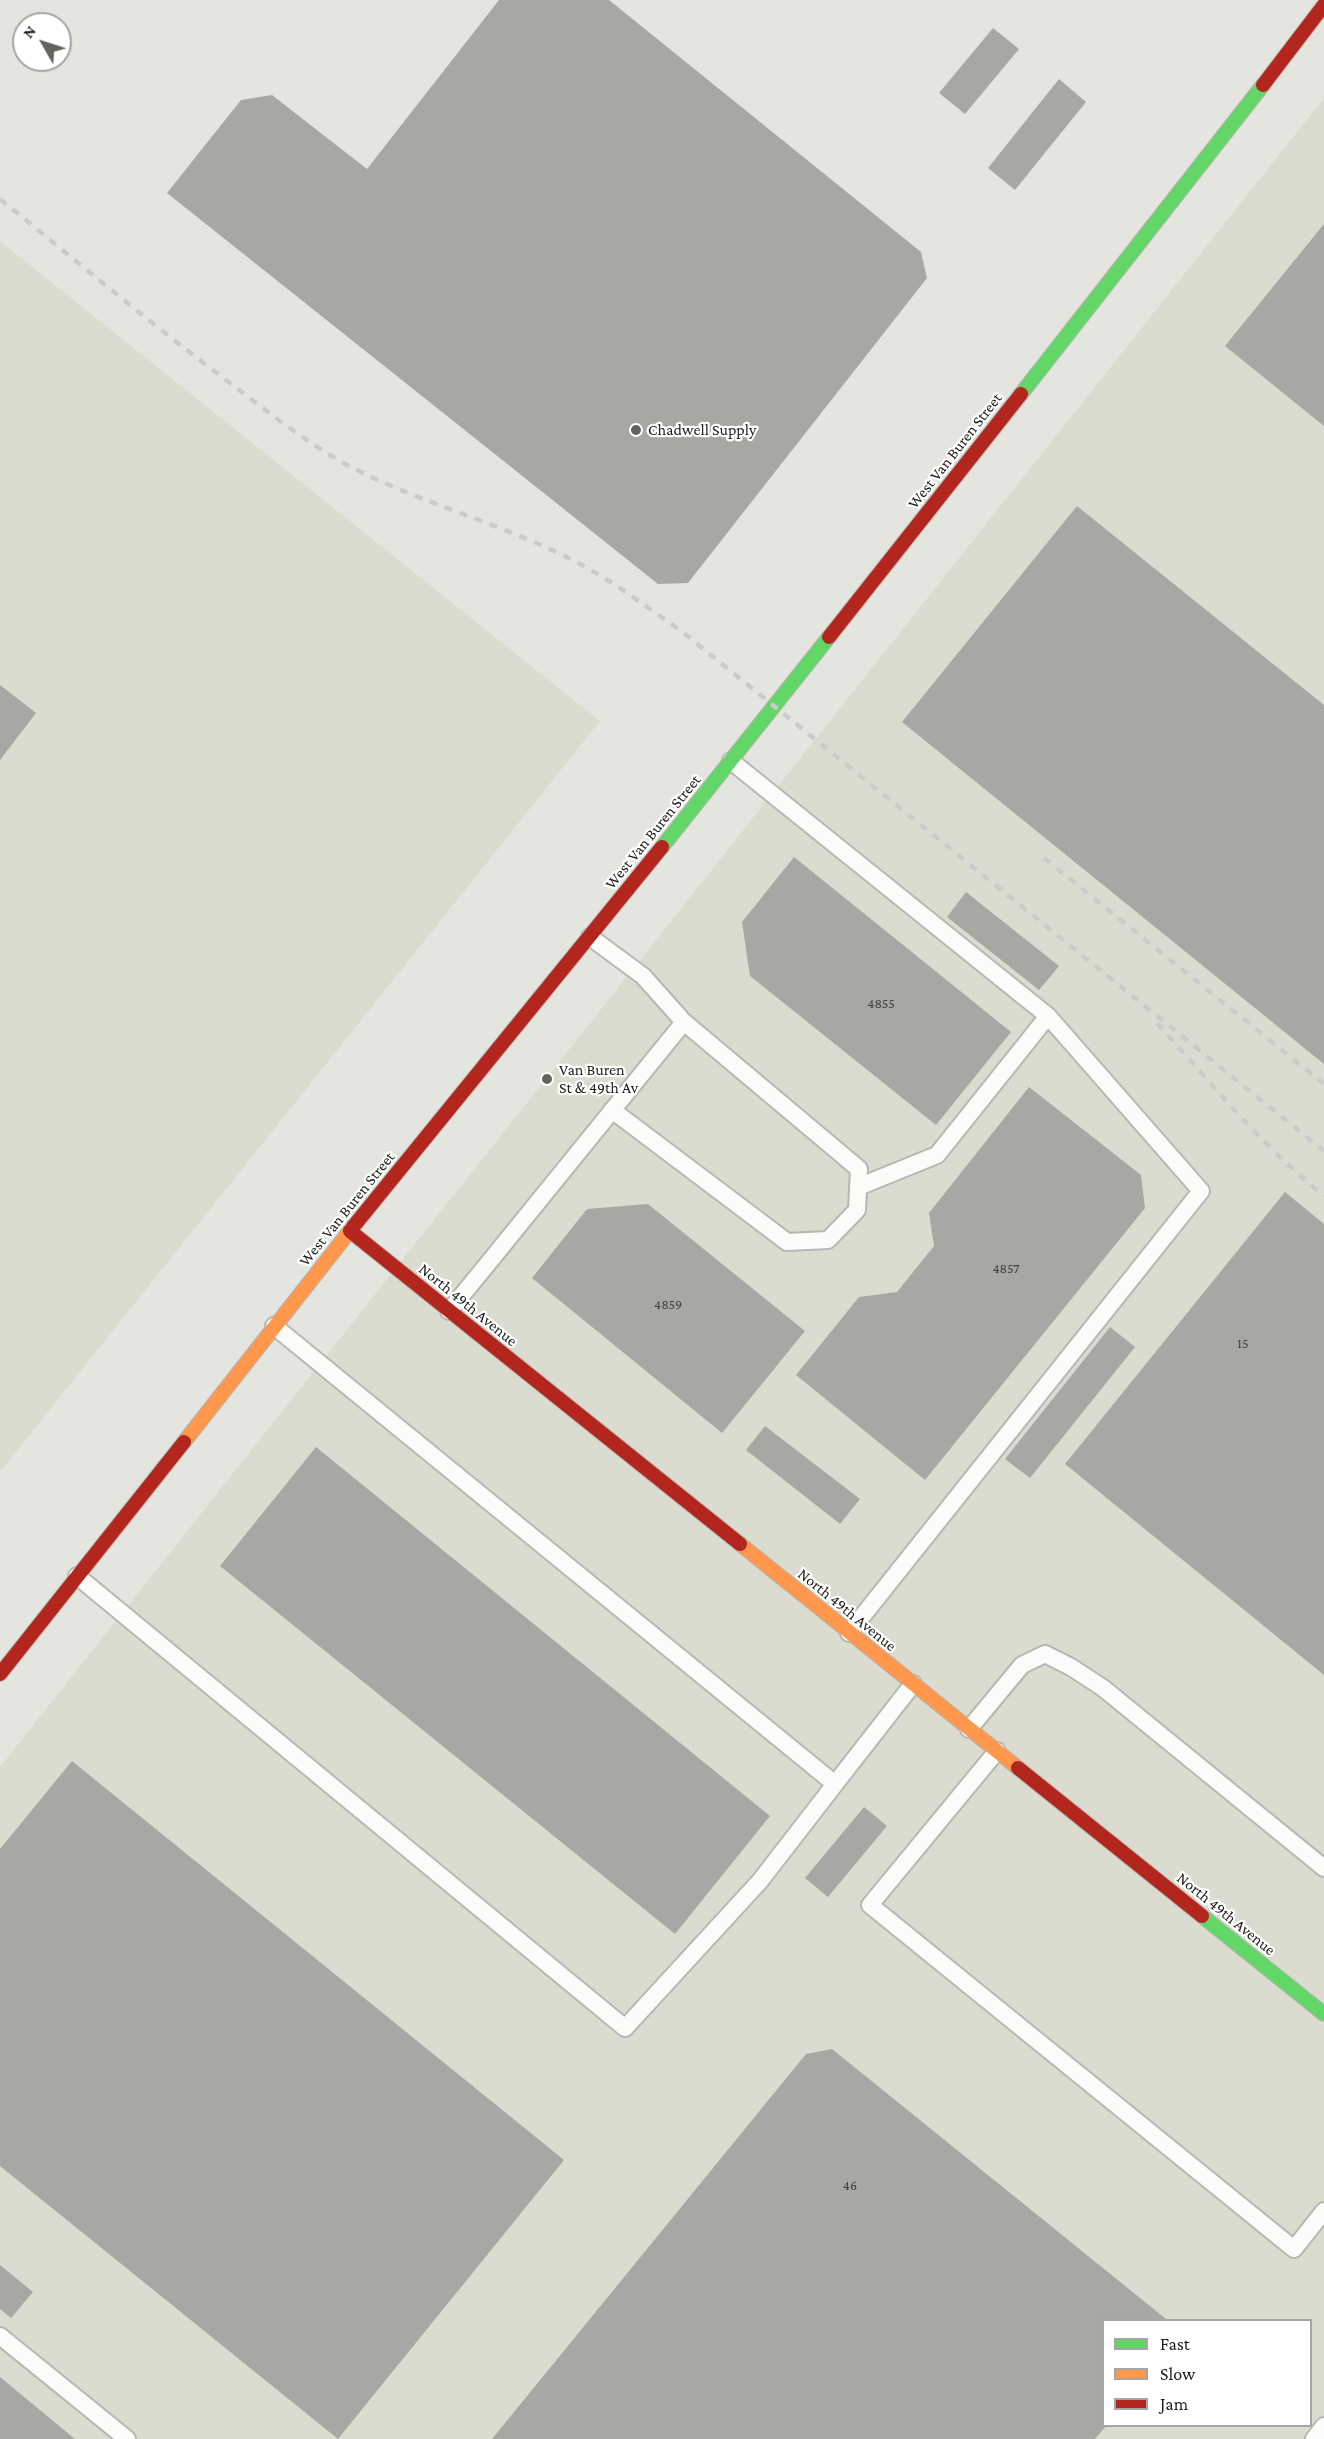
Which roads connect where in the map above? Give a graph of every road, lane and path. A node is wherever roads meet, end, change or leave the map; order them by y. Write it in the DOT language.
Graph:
graph roads {
  1 [pos="1324,5"];
  2 [pos="731,761"];
  3 [pos="590,937"];
  4 [pos="1048,1016"];
  5 [pos="684,1022"];
  6 [pos="612,1110"];
  7 [pos="858,1187"];
  8 [pos="350,1231"];
  9 [pos="448,1311"];
  10 [pos="274,1326"];
  11 [pos="77,1576"];
  12 [pos="849,1633"];
  13 [pos="0,1674"];
  14 [pos="913,1684"];
  15 [pos="969,1729"];
  16 [pos="997,1751"];
  17 [pos="835,1784"];
  18 [pos="1324,1868"];
  19 [pos="1324,2014"];
  20 [pos="1324,2211"];
  21 [pos="0,2336"];
  22 [pos="1324,2427"];
  23 [pos="127,2439"];
  24 [pos="1314,2439"];
  1 -- 2 [label="main road, West Van Buren Street"];
  2 -- 3 [label="main road, West Van Buren Street"];
  2 -- 4 [label="lane"];
  3 -- 5 [label="lane"];
  3 -- 8 [label="main road, West Van Buren Street"];
  4 -- 7 [label="lane"];
  4 -- 12 [label="lane"];
  5 -- 6 [label="lane"];
  5 -- 7 [label="lane"];
  6 -- 7 [label="lane"];
  6 -- 9 [label="lane"];
  8 -- 9 [label="main road, North 49th Avenue"];
  8 -- 10 [label="main road, West Van Buren Street"];
  9 -- 12 [label="main road, North 49th Avenue"];
  10 -- 11 [label="main road, West Van Buren Street"];
  10 -- 17 [label="lane"];
  11 -- 13 [label="main road, West Van Buren Street"];
  11 -- 17 [label="lane"];
  12 -- 14 [label="main road, North 49th Avenue"];
  14 -- 15 [label="main road, North 49th Avenue"];
  14 -- 17 [label="lane"];
  15 -- 16 [label="main road, North 49th Avenue"];
  15 -- 18 [label="lane"];
  16 -- 19 [label="main road, North 49th Avenue"];
  16 -- 20 [label="lane"];
  21 -- 23 [label="lane"];
  22 -- 24 [label="lane"];
}
